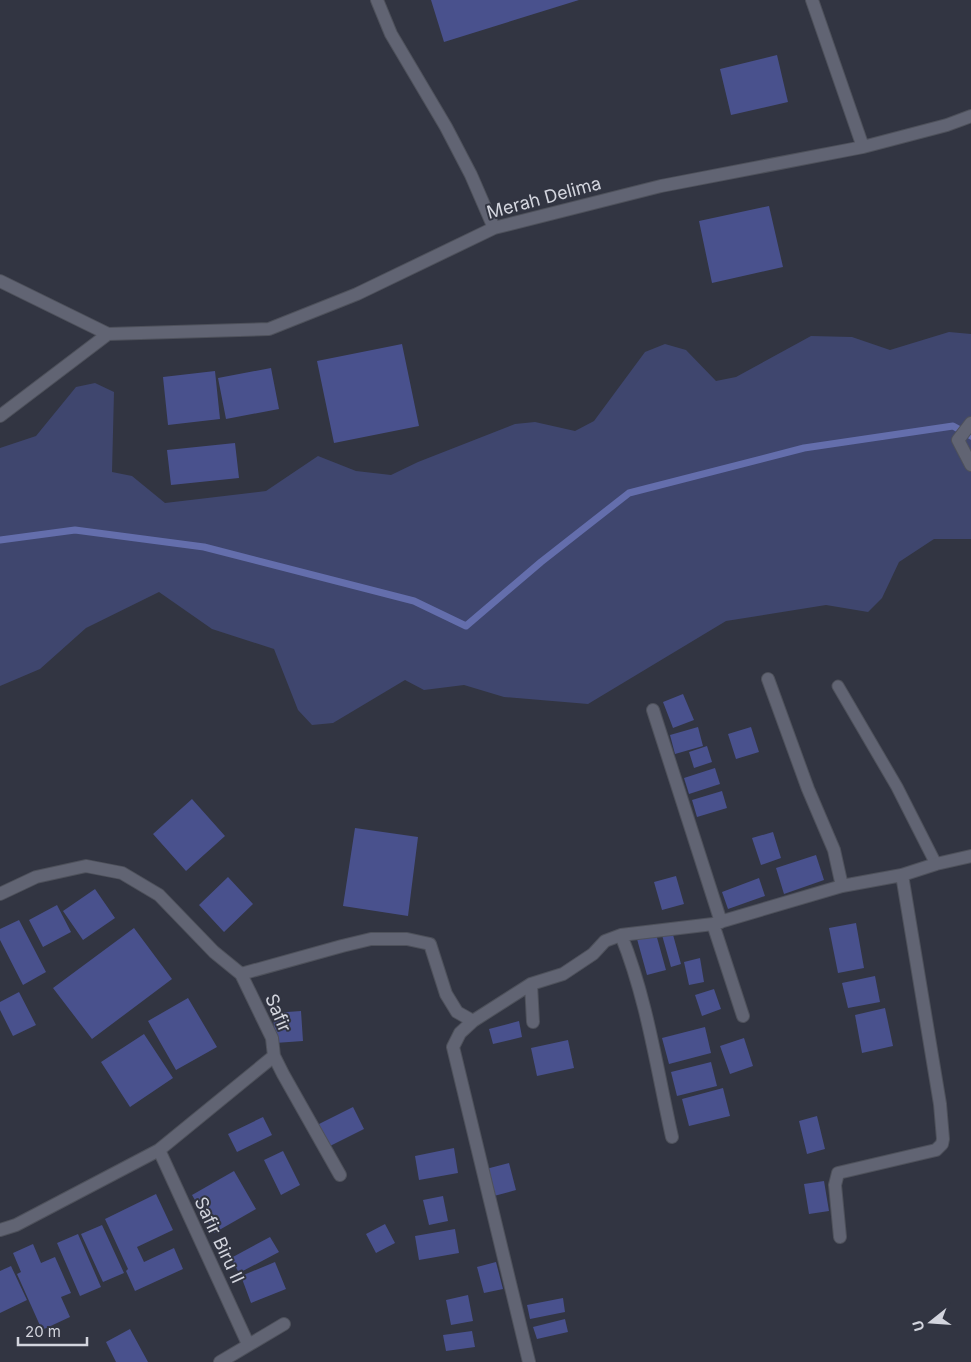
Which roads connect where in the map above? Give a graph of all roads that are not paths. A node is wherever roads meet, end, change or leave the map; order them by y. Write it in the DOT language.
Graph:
graph roads {
  1 [pos="377,0"];
  2 [pos="812,0"];
  3 [pos="971,116"];
  4 [pos="863,148"];
  5 [pos="494,228"];
  6 [pos="0,281"];
  7 [pos="108,334"];
  8 [pos="0,416"];
  9 [pos="971,423"];
  10 [pos="971,465"];
  11 [pos="768,679"];
  12 [pos="838,686"];
  13 [pos="653,710"];
  14 [pos="971,856"];
  15 [pos="936,864"];
  16 [pos="902,875"];
  17 [pos="842,886"];
  18 [pos="0,894"];
  19 [pos="717,923"];
  20 [pos="621,935"];
  21 [pos="241,974"];
  22 [pos="531,984"];
  23 [pos="743,1016"];
  24 [pos="473,1021"];
  25 [pos="533,1022"];
  26 [pos="274,1056"];
  27 [pos="672,1137"];
  28 [pos="159,1150"];
  29 [pos="340,1175"];
  30 [pos="0,1230"];
  31 [pos="840,1237"];
  32 [pos="284,1324"];
  33 [pos="248,1344"];
  34 [pos="220,1362"];
  35 [pos="529,1362"];
  1 -- 5 [label="street"];
  2 -- 4 [label="street"];
  3 -- 4 [label="street, Merah Delima"];
  4 -- 5 [label="street, Merah Delima"];
  5 -- 7 [label="street, Merah Delima"];
  6 -- 7 [label="street"];
  7 -- 8 [label="street"];
  9 -- 10 [label="street"];
  11 -- 17 [label="street"];
  12 -- 15 [label="lane"];
  13 -- 19 [label="street"];
  14 -- 15 [label="street"];
  15 -- 16 [label="street"];
  16 -- 17 [label="street"];
  16 -- 31 [label="street"];
  17 -- 19 [label="street"];
  18 -- 21 [label="street, Safir"];
  19 -- 20 [label="street"];
  19 -- 23 [label="street"];
  20 -- 22 [label="street"];
  20 -- 27 [label="street"];
  21 -- 24 [label="street"];
  21 -- 26 [label="street, Safir"];
  22 -- 24 [label="street"];
  22 -- 25 [label="street"];
  24 -- 35 [label="street"];
  26 -- 28 [label="street, Safir"];
  26 -- 29 [label="street"];
  28 -- 30 [label="street, Safir"];
  28 -- 33 [label="street, Safir Biru II"];
  32 -- 33 [label="street"];
  33 -- 34 [label="street"];
}
